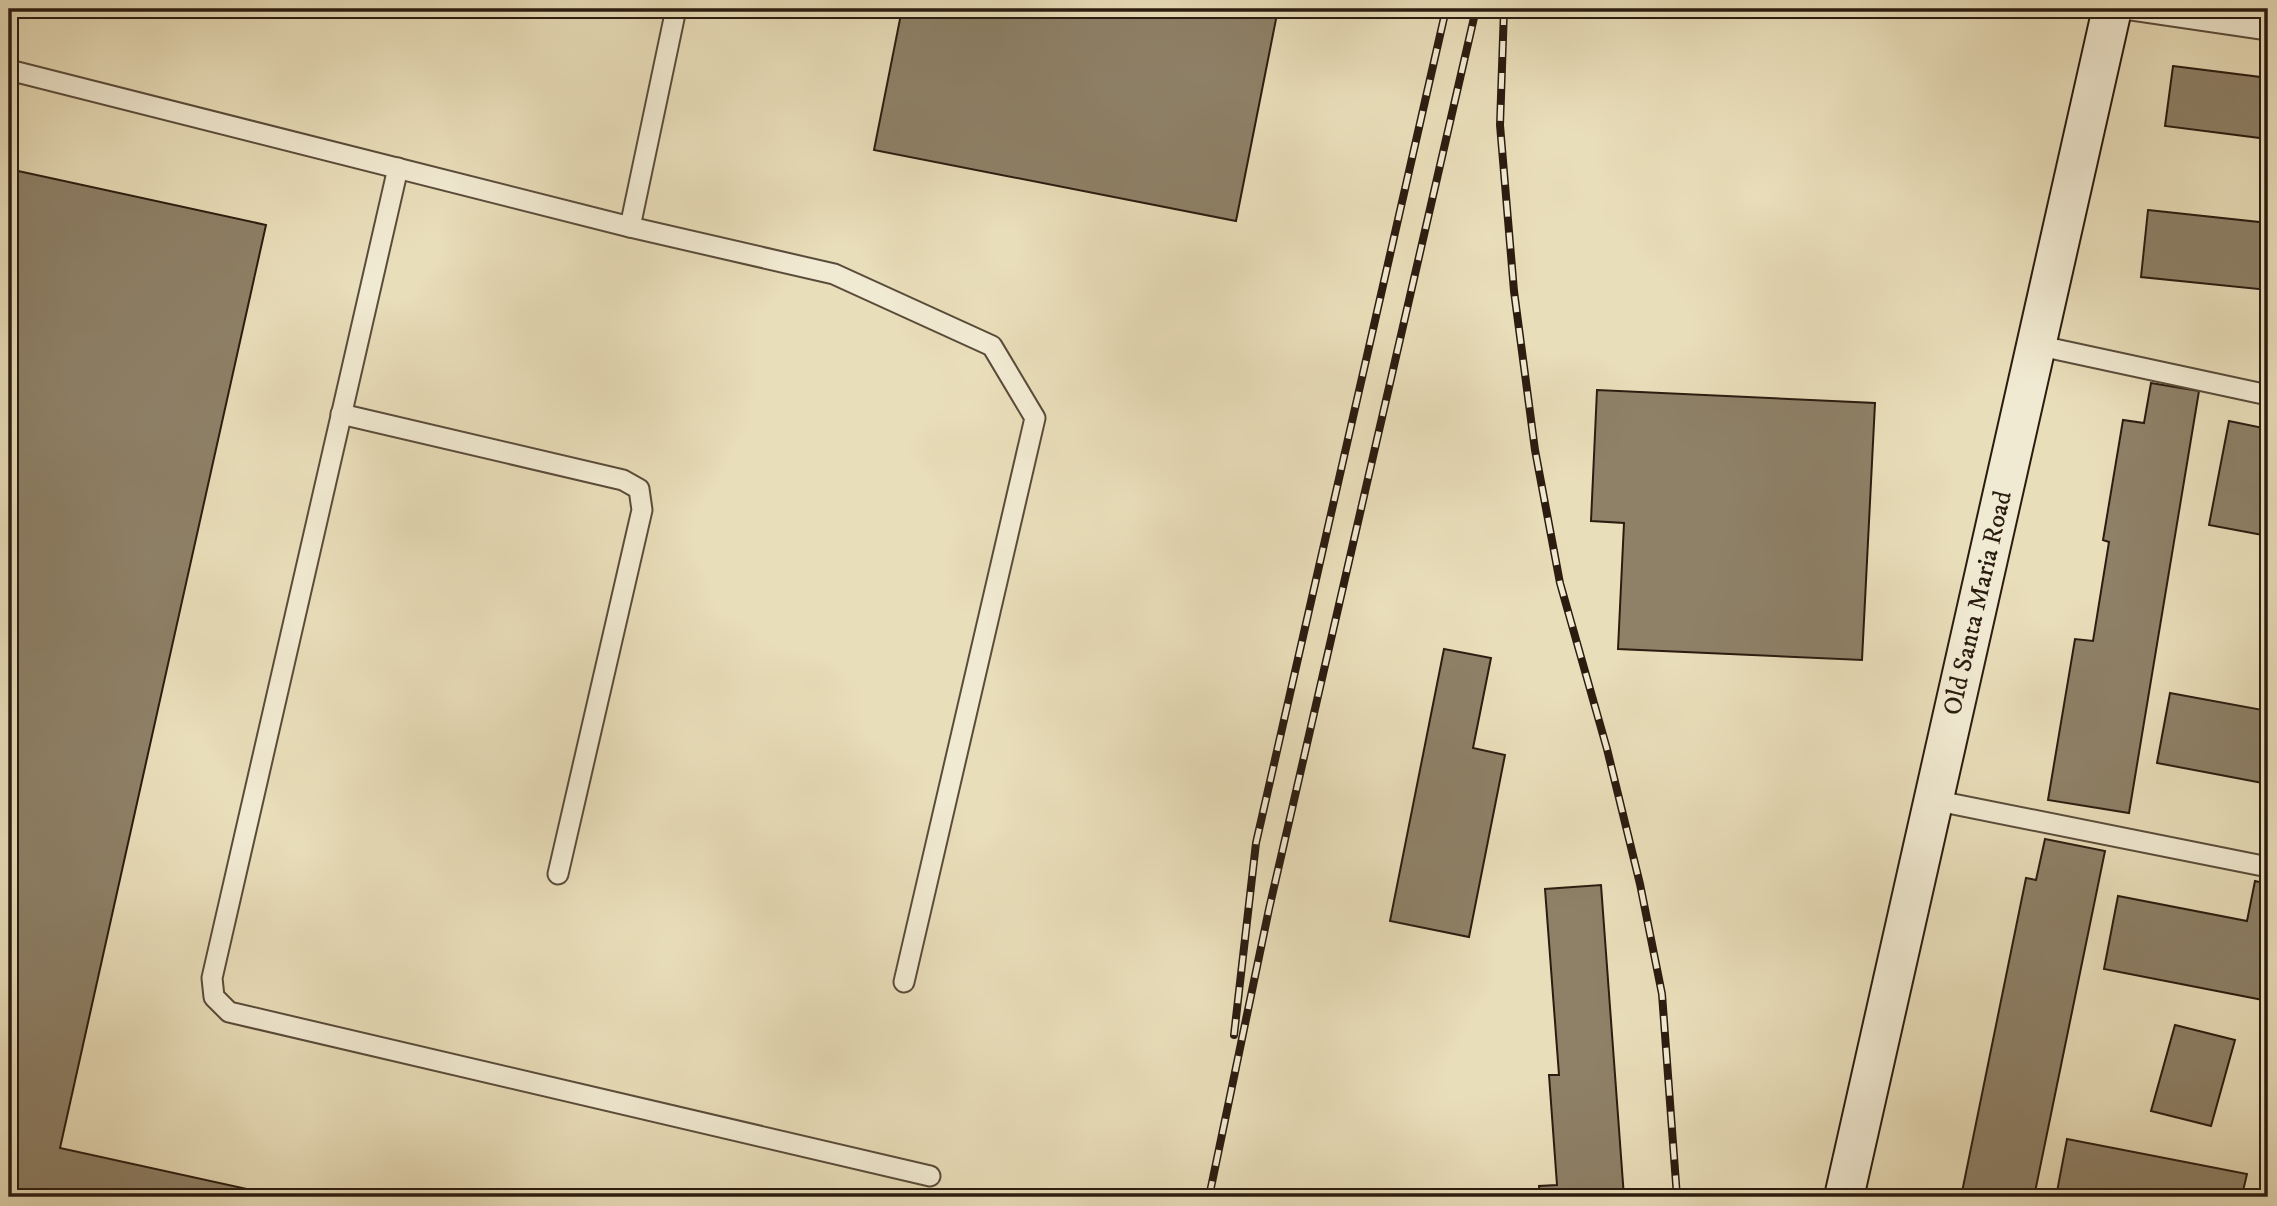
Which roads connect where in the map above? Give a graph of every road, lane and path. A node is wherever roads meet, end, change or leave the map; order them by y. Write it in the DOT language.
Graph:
graph roads {
  1 [pos="676,9"];
  2 [pos="2112,9"];
  3 [pos="2125,9"];
  4 [pos="2183,13"];
  5 [pos="2268,30"];
  6 [pos="9,70"];
  7 [pos="398,168"];
  8 [pos="630,227"];
  9 [pos="2036,345"];
  10 [pos="2268,395"];
  11 [pos="341,414"];
  12 [pos="1933,800"];
  13 [pos="2268,867"];
  14 [pos="558,874"];
  15 [pos="904,982"];
  16 [pos="930,1176"];
  17 [pos="1844,1197"];
  1 -- 8 [label="lane"];
  2 -- 9 [label="main road, Old Santa Maria Road"];
  3 -- 4 [label="lane"];
  4 -- 5 [label="lane"];
  6 -- 7 [label="lane"];
  7 -- 8 [label="lane"];
  7 -- 11 [label="lane"];
  8 -- 15 [label="lane"];
  9 -- 10 [label="lane"];
  9 -- 12 [label="main road, Old Santa Maria Road"];
  11 -- 14 [label="lane"];
  11 -- 16 [label="lane"];
  12 -- 13 [label="lane"];
  12 -- 17 [label="main road, Old Santa Maria Road"];
}
